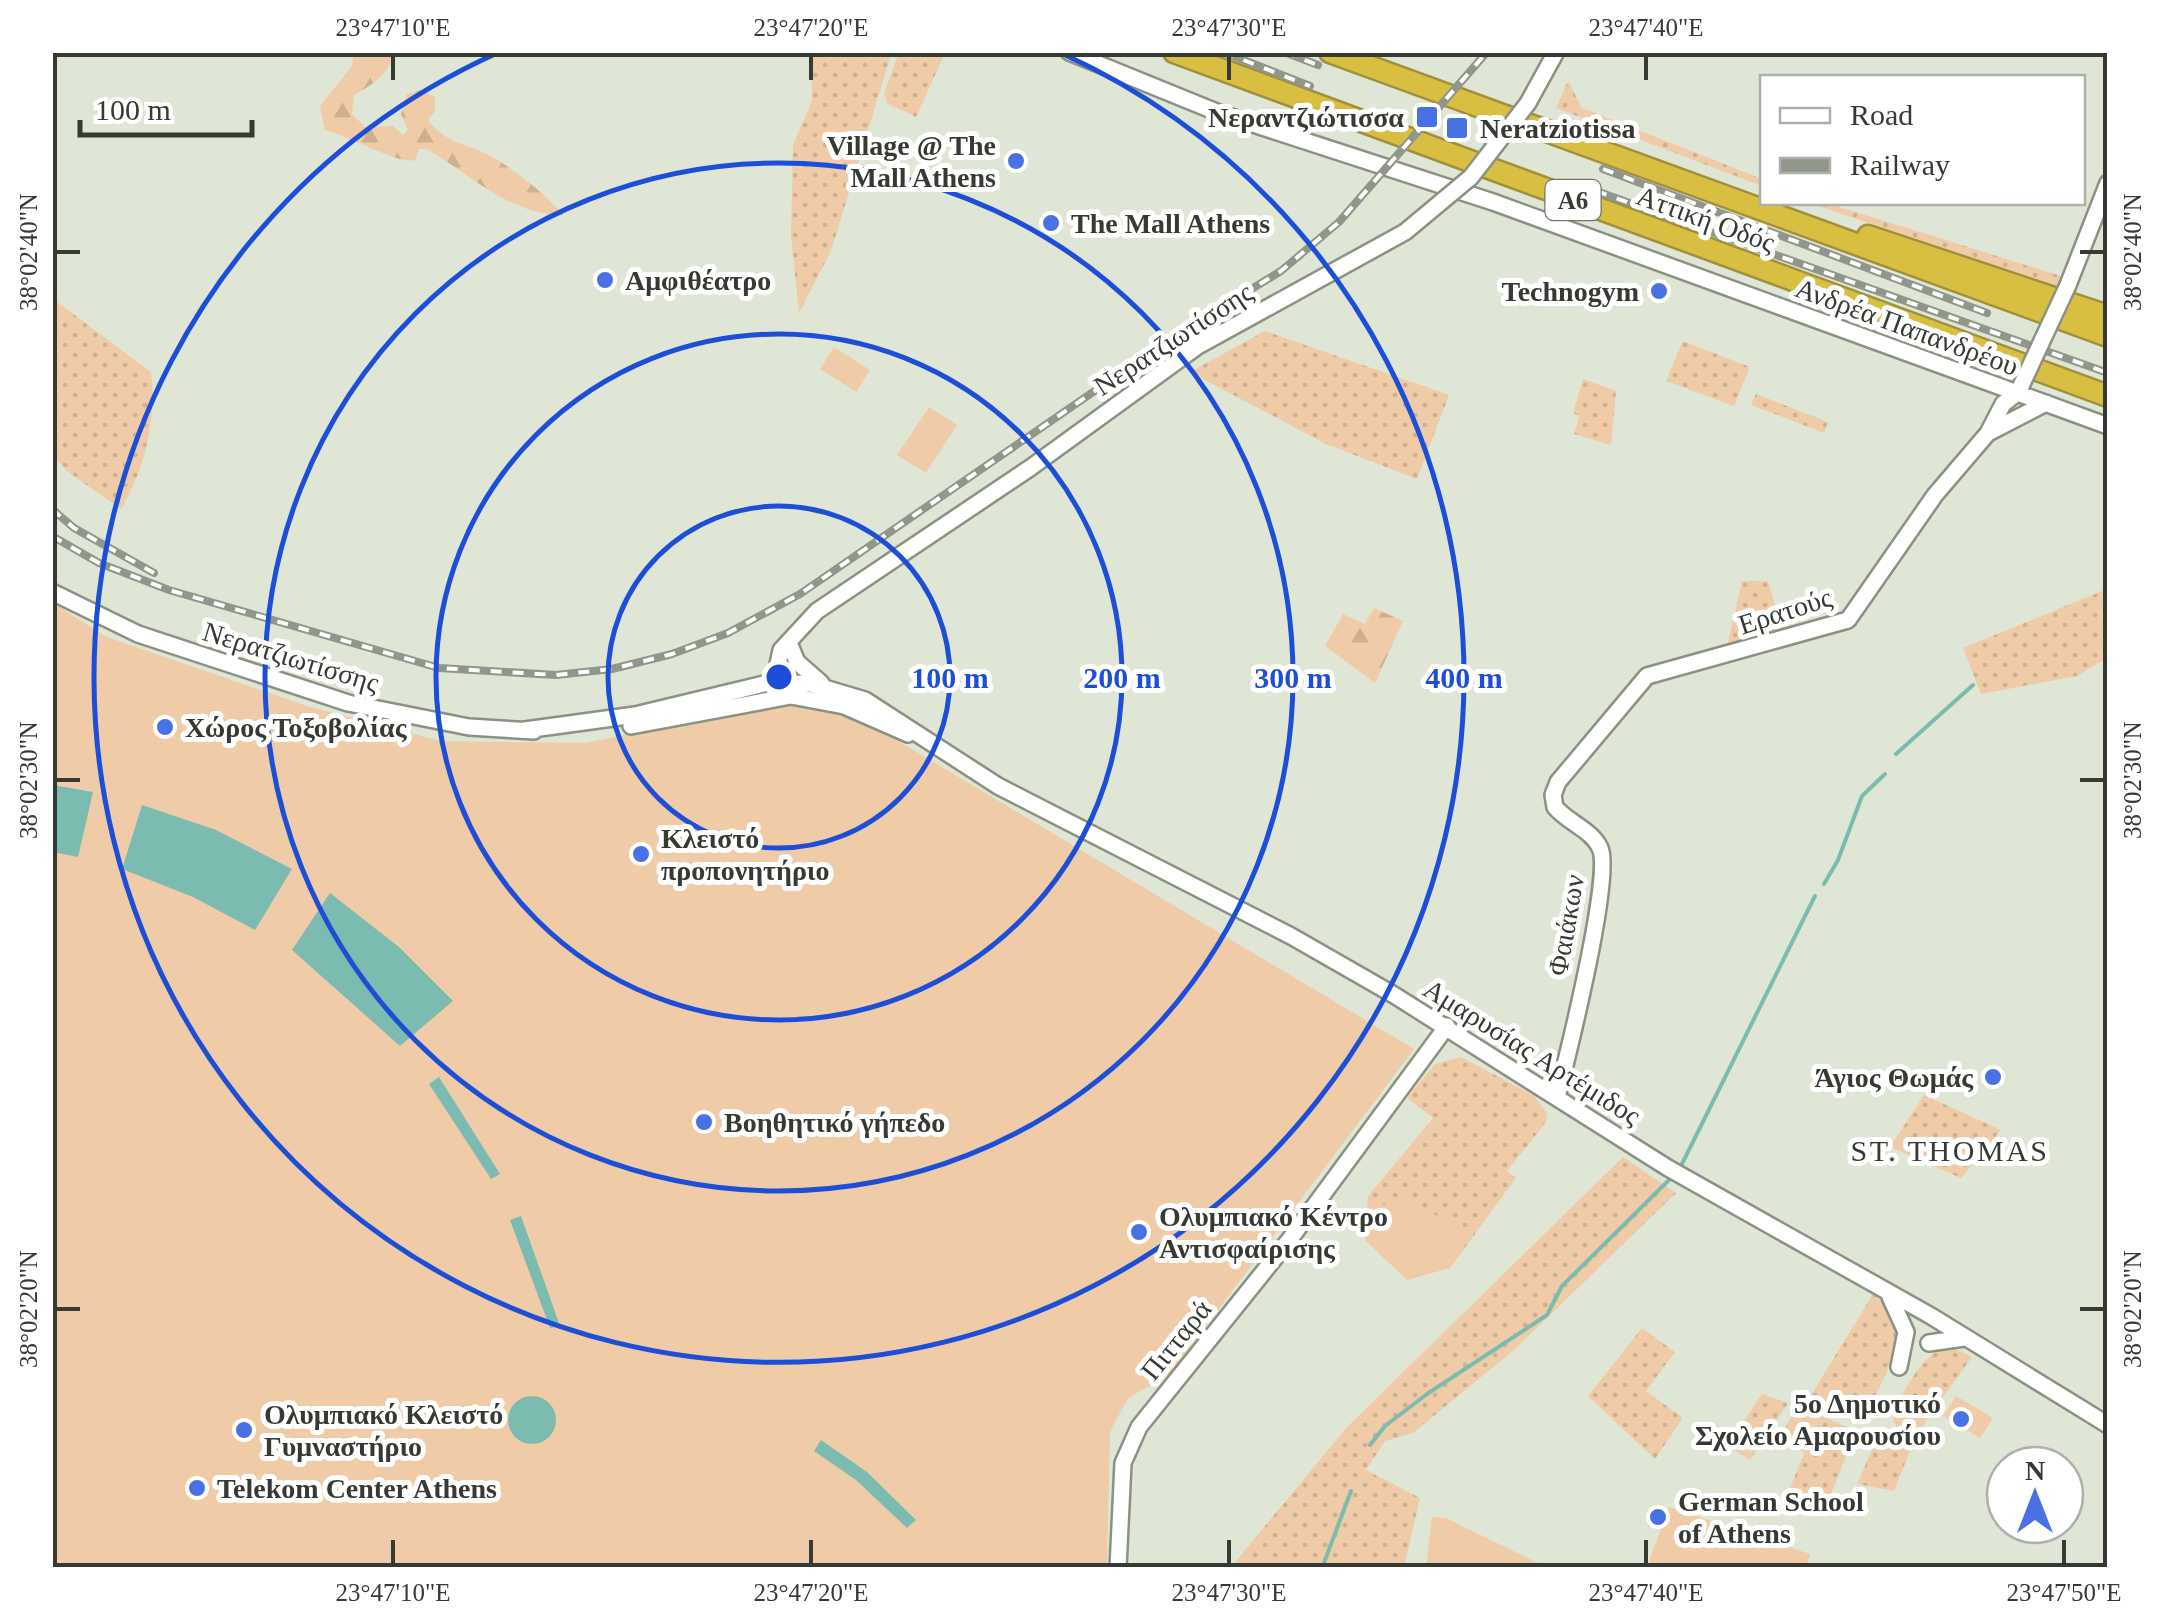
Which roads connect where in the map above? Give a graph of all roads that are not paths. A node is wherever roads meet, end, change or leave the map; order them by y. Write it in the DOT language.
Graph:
graph roads {
  1 [pos="1069,52"];
  2 [pos="1174,52"];
  3 [pos="1330,52"];
  4 [pos="1556,52"];
  5 [pos="2108,182"];
  6 [pos="1717,194"];
  7 [pos="1760,204"];
  8 [pos="1762,205"];
  9 [pos="2108,316"];
  10 [pos="2108,336"];
  11 [pos="2052,375"];
  12 [pos="1985,382"];
  13 [pos="2019,389"];
  14 [pos="2108,396"];
  15 [pos="2046,403"];
  16 [pos="2108,404"];
  17 [pos="1995,425"];
  18 [pos="2108,426"];
  19 [pos="52,592"];
  20 [pos="790,645"];
  21 [pos="796,662"];
  22 [pos="777,687"];
  23 [pos="834,690"];
  24 [pos="864,700"];
  25 [pos="1596,734"];
  26 [pos="921,740"];
  27 [pos="1447,1026"];
  28 [pos="1557,1096"];
  29 [pos="1884,1290"];
  30 [pos="1966,1338"];
  31 [pos="1929,1343"];
  32 [pos="1899,1366"];
  33 [pos="2108,1426"];
  34 [pos="1118,1568"];
  1 -- 12 [label="street, Ανδρέα Παπανδρέου"];
  2 -- 11 [label="highway, Αττική Οδός / Α6"];
  3 -- 6 [label="highway, Αττική Οδός / Α6"];
  4 -- 20 [label="street, Νερατζιωτίσσης, bridge"];
  5 -- 13 [label="street, Ερατούς, bridge"];
  6 -- 7 [label="highway"];
  6 -- 10 [label="highway, Αττική Οδός / Α6"];
  8 -- 9 [label="highway"];
  11 -- 14 [label="highway, Αττική Οδός / Α6"];
  11 -- 16 [label="highway"];
  12 -- 13 [label="street, Ανδρέα Παπανδρέου"];
  12 -- 17 [label="street"];
  13 -- 15 [label="street, Ανδρέα Παπανδρέου"];
  13 -- 17 [label="street, Ερατούς"];
  15 -- 17 [label="street"];
  15 -- 18 [label="street, Ανδρέα Παπανδρέου"];
  17 -- 25 [label="street, Ερατούς"];
  19 -- 22 [label="street, Νερατζιωτίσσης"];
  20 -- 21 [label="street"];
  20 -- 22 [label="street, Νερατζιωτίσσης"];
  21 -- 22 [label="street"];
  21 -- 23 [label="street"];
  22 -- 23 [label="street, Νερατζιωτίσσης"];
  22 -- 26 [label="street, Αμαρυσίας Αρτέμιδος"];
  23 -- 24 [label="street, Νερατζιωτίσσης"];
  24 -- 26 [label="street, Αμαρυσίας Αρτέμιδος"];
  25 -- 28 [label="street, Φαιάκων"];
  26 -- 27 [label="street, Αμαρυσίας Αρτέμιδος"];
  27 -- 28 [label="street, Αμαρυσίας Αρτέμιδος"];
  27 -- 34 [label="street, Πιτταρά"];
  28 -- 29 [label="street, Αμαρυσίας Αρτέμιδος"];
  29 -- 30 [label="street, Αμαρυσίας Αρτέμιδος"];
  29 -- 32 [label="street"];
  30 -- 31 [label="street"];
  30 -- 33 [label="street, Αμαρυσίας Αρτέμιδος"];
}
